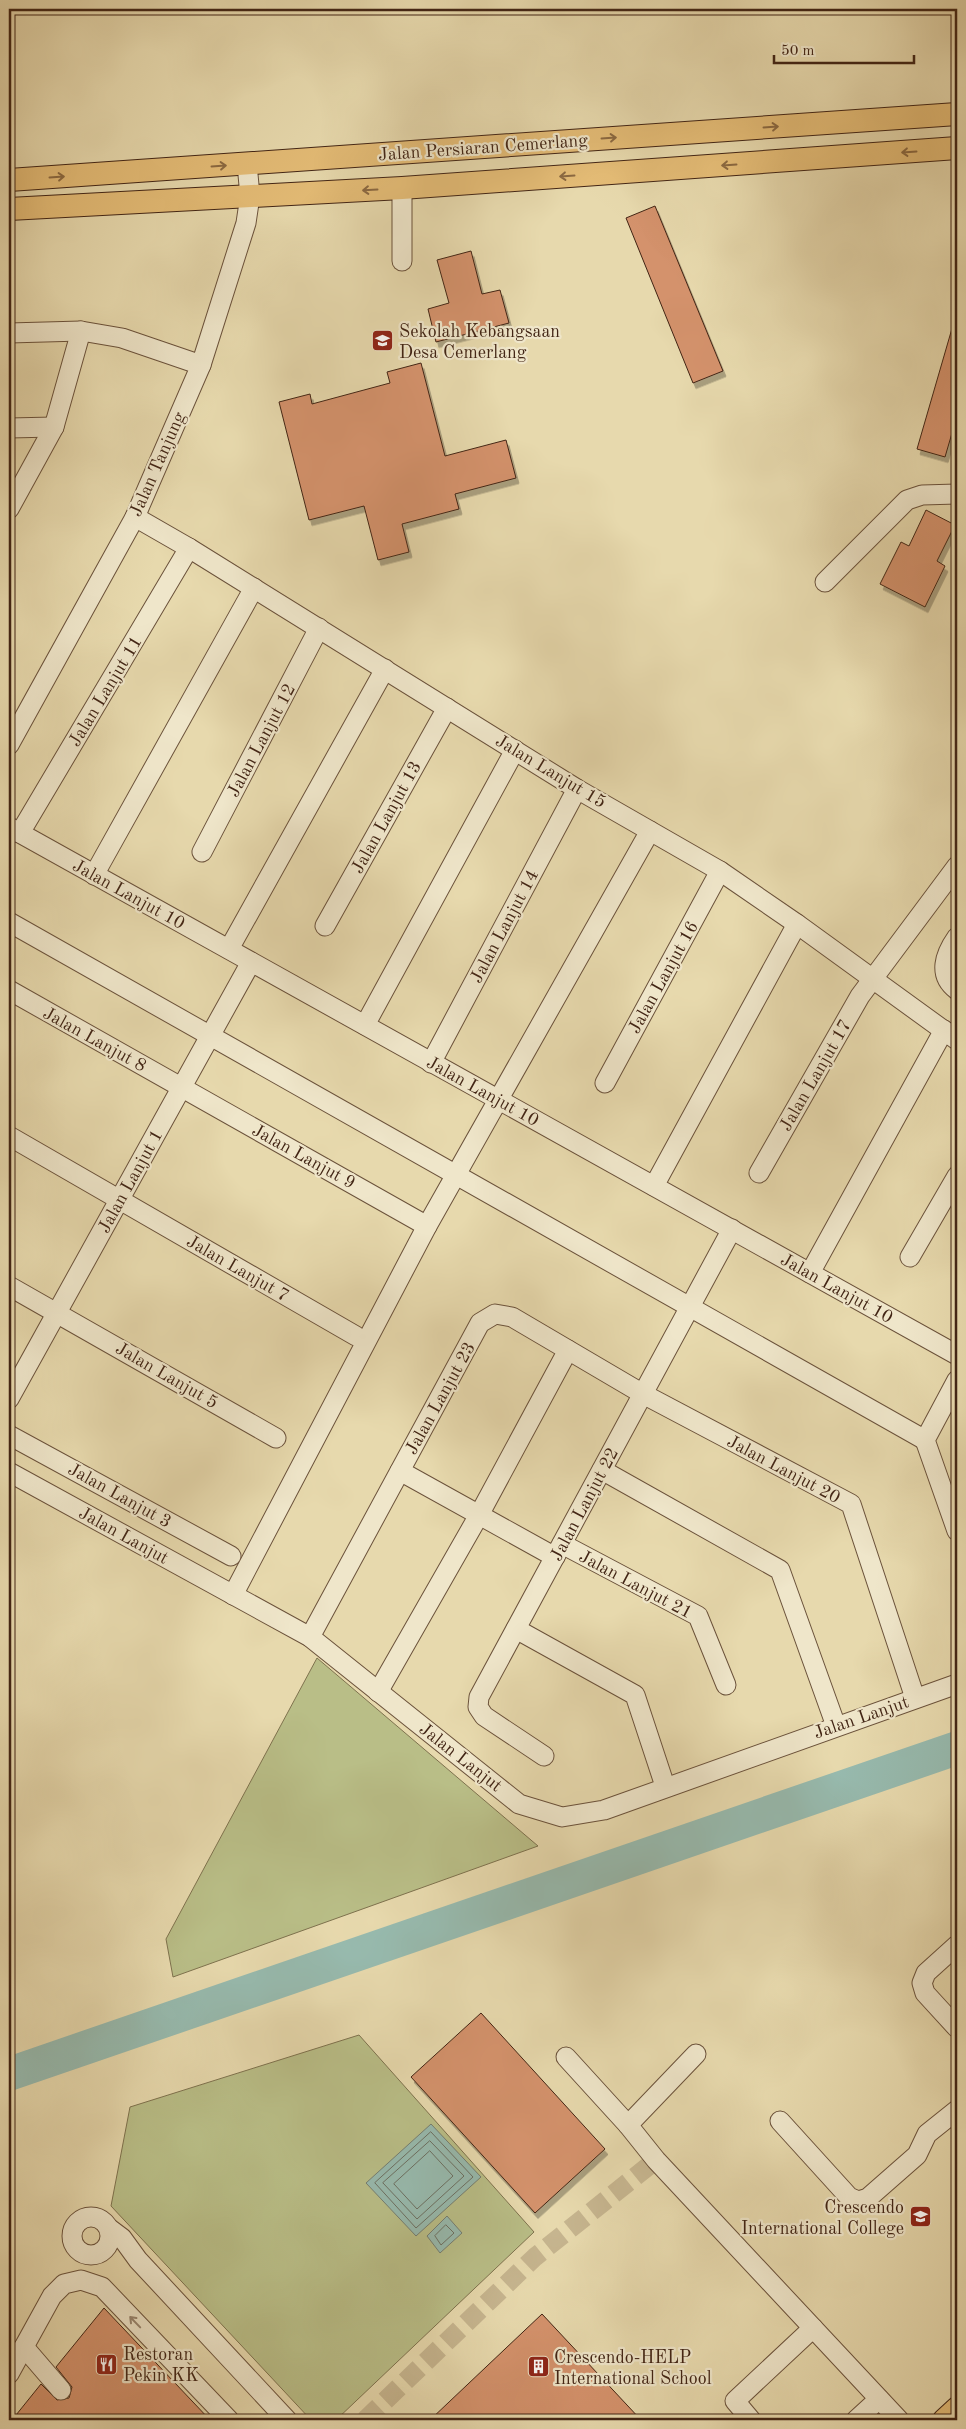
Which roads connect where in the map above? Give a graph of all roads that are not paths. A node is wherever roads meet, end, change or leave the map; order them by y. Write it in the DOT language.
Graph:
graph roads {
  1 [pos="957,114"];
  2 [pos="957,148"];
  3 [pos="247,164"];
  4 [pos="9,180"];
  5 [pos="402,188"];
  6 [pos="250,196"];
  7 [pos="9,210"];
  8 [pos="402,261"];
  9 [pos="81,331"];
  10 [pos="9,333"];
  11 [pos="201,365"];
  12 [pos="54,427"];
  13 [pos="9,428"];
  14 [pos="957,494"];
  15 [pos="9,509"];
  16 [pos="135,517"];
  17 [pos="190,548"];
  18 [pos="825,582"];
  19 [pos="254,588"];
  20 [pos="319,628"];
  21 [pos="385,669"];
  22 [pos="447,708"];
  23 [pos="9,745"];
  24 [pos="514,750"];
  25 [pos="577,789"];
  26 [pos="14,830"];
  27 [pos="650,830"];
  28 [pos="202,852"];
  29 [pos="957,866"];
  30 [pos="720,871"];
  31 [pos="94,875"];
  32 [pos="9,922"];
  33 [pos="797,924"];
  34 [pos="325,926"];
  35 [pos="957,937"];
  36 [pos="229,950"];
  37 [pos="251,962"];
  38 [pos="874,979"];
  39 [pos="9,990"];
  40 [pos="957,990"];
  41 [pos="365,1026"];
  42 [pos="951,1035"];
  43 [pos="210,1036"];
  44 [pos="431,1062"];
  45 [pos="605,1083"];
  46 [pos="182,1087"];
  47 [pos="499,1100"];
  48 [pos="9,1136"];
  49 [pos="759,1173"];
  50 [pos="456,1175"];
  51 [pos="957,1176"];
  52 [pos="654,1186"];
  53 [pos="119,1200"];
  54 [pos="427,1226"];
  55 [pos="732,1230"];
  56 [pos="910,1257"];
  57 [pos="810,1273"];
  58 [pos="9,1286"];
  59 [pos="690,1307"];
  60 [pos="57,1312"];
  61 [pos="356,1336"];
  62 [pos="568,1350"];
  63 [pos="957,1355"];
  64 [pos="957,1380"];
  65 [pos="643,1394"];
  66 [pos="9,1399"];
  67 [pos="9,1435"];
  68 [pos="276,1438"];
  69 [pos="925,1440"];
  70 [pos="602,1470"];
  71 [pos="400,1471"];
  72 [pos="9,1472"];
  73 [pos="479,1515"];
  74 [pos="957,1531"];
  75 [pos="559,1550"];
  76 [pos="230,1556"];
  77 [pos="233,1595"];
  78 [pos="516,1629"];
  79 [pos="310,1637"];
  80 [pos="957,1684"];
  81 [pos="726,1685"];
  82 [pos="378,1692"];
  83 [pos="915,1698"];
  84 [pos="836,1726"];
  85 [pos="544,1756"];
  86 [pos="665,1786"];
  87 [pos="957,1945"];
  88 [pos="957,2028"];
  89 [pos="696,2054"];
  90 [pos="566,2057"];
  91 [pos="957,2110"];
  92 [pos="780,2121"];
  93 [pos="628,2125"];
  94 [pos="110,2230"];
  95 [pos="105,2250"];
  96 [pos="80,2252"];
  97 [pos="138,2260"];
  98 [pos="72,2282"];
  99 [pos="813,2328"];
  100 [pos="24,2347"];
  101 [pos="9,2374"];
  102 [pos="61,2390"];
  103 [pos="879,2399"];
  104 [pos="957,2408"];
  105 [pos="229,2420"];
  106 [pos="287,2420"];
  107 [pos="752,2420"];
  108 [pos="856,2420"];
  109 [pos="899,2420"];
  110 [pos="936,2420"];
  111 [pos="944,2420"];
  3 -- 1 [label="main road, Jalan Persiaran Cemerlang, one-way"];
  2 -- 5 [label="main road, Jalan Persiaran Cemerlang, one-way"];
  4 -- 3 [label="main road, Jalan Persiaran Cemerlang, one-way"];
  3 -- 6 [label="street, Jalan Tanjung"];
  5 -- 6 [label="main road, Jalan Persiaran Cemerlang, one-way"];
  5 -- 8 [label="street"];
  6 -- 7 [label="main road, Jalan Persiaran Cemerlang"];
  6 -- 11 [label="street, Jalan Tanjung"];
  9 -- 10 [label="street"];
  9 -- 11 [label="street"];
  9 -- 12 [label="street"];
  11 -- 16 [label="street, Jalan Tanjung"];
  12 -- 13 [label="street"];
  12 -- 15 [label="street"];
  14 -- 18 [label="street"];
  16 -- 17 [label="street, Jalan Lanjut 15"];
  16 -- 23 [label="street, Jalan Tanjung"];
  17 -- 19 [label="street, Jalan Lanjut 15"];
  17 -- 26 [label="street, Jalan Lanjut 11"];
  19 -- 20 [label="street, Jalan Lanjut 15"];
  19 -- 31 [label="street"];
  20 -- 21 [label="street, Jalan Lanjut 15"];
  20 -- 28 [label="street, Jalan Lanjut 12"];
  21 -- 22 [label="street, Jalan Lanjut 15"];
  21 -- 36 [label="street"];
  22 -- 24 [label="street, Jalan Lanjut 15"];
  22 -- 34 [label="street, Jalan Lanjut 13"];
  24 -- 25 [label="street, Jalan Lanjut 15"];
  24 -- 41 [label="street"];
  25 -- 27 [label="street, Jalan Lanjut 15"];
  25 -- 44 [label="street, Jalan Lanjut 14"];
  26 -- 31 [label="street, Jalan Lanjut 10"];
  27 -- 30 [label="street, Jalan Lanjut 15"];
  27 -- 47 [label="street"];
  29 -- 38 [label="street, Jalan Lanjut 17"];
  30 -- 33 [label="street, Jalan Lanjut 15"];
  30 -- 45 [label="street, Jalan Lanjut 16"];
  31 -- 36 [label="street, Jalan Lanjut 10"];
  32 -- 43 [label="street"];
  33 -- 38 [label="street, Jalan Lanjut 15"];
  33 -- 52 [label="street"];
  35 -- 40 [label="street"];
  36 -- 37 [label="street, Jalan Lanjut 10"];
  37 -- 41 [label="street, Jalan Lanjut 10"];
  37 -- 43 [label="street, Jalan Lanjut 1"];
  38 -- 42 [label="street, Jalan Lanjut 15"];
  38 -- 49 [label="street, Jalan Lanjut 17"];
  39 -- 46 [label="street, Jalan Lanjut 8"];
  41 -- 44 [label="street, Jalan Lanjut 10"];
  42 -- 57 [label="street"];
  43 -- 46 [label="street, Jalan Lanjut 1"];
  43 -- 50 [label="street"];
  44 -- 47 [label="street, Jalan Lanjut 10"];
  46 -- 53 [label="street, Jalan Lanjut 1"];
  46 -- 54 [label="street, Jalan Lanjut 9"];
  47 -- 50 [label="street"];
  47 -- 52 [label="street, Jalan Lanjut 10"];
  48 -- 53 [label="street, Jalan Lanjut 7"];
  50 -- 54 [label="street"];
  50 -- 59 [label="street"];
  51 -- 56 [label="street"];
  52 -- 55 [label="street, Jalan Lanjut 10"];
  53 -- 60 [label="street, Jalan Lanjut 1"];
  53 -- 61 [label="street, Jalan Lanjut 7"];
  54 -- 77 [label="street"];
  55 -- 57 [label="street, Jalan Lanjut 10"];
  55 -- 59 [label="street, Jalan Lanjut 22"];
  57 -- 63 [label="street, Jalan Lanjut 10"];
  58 -- 60 [label="street, Jalan Lanjut 5"];
  59 -- 65 [label="street, Jalan Lanjut 22"];
  59 -- 69 [label="street"];
  60 -- 66 [label="street, Jalan Lanjut 1"];
  60 -- 68 [label="street, Jalan Lanjut 5"];
  62 -- 65 [label="street, Jalan Lanjut 23"];
  62 -- 71 [label="street, Jalan Lanjut 23"];
  62 -- 73 [label="street"];
  64 -- 69 [label="street"];
  65 -- 70 [label="street, Jalan Lanjut 22"];
  65 -- 83 [label="street, Jalan Lanjut 20"];
  67 -- 76 [label="street, Jalan Lanjut 3"];
  69 -- 74 [label="street"];
  70 -- 75 [label="street, Jalan Lanjut 22"];
  70 -- 84 [label="street"];
  71 -- 73 [label="street, Jalan Lanjut 21"];
  71 -- 79 [label="street, Jalan Lanjut 23"];
  72 -- 77 [label="street, Jalan Lanjut"];
  73 -- 75 [label="street, Jalan Lanjut 21"];
  73 -- 82 [label="street"];
  75 -- 78 [label="street, Jalan Lanjut 22"];
  75 -- 81 [label="street, Jalan Lanjut 21"];
  77 -- 79 [label="street, Jalan Lanjut"];
  78 -- 85 [label="street, Jalan Lanjut 22"];
  78 -- 86 [label="street"];
  79 -- 82 [label="street, Jalan Lanjut"];
  80 -- 83 [label="street, Jalan Lanjut"];
  82 -- 86 [label="street, Jalan Lanjut"];
  83 -- 84 [label="street, Jalan Lanjut"];
  84 -- 86 [label="street, Jalan Lanjut"];
  87 -- 88 [label="street"];
  89 -- 93 [label="street"];
  90 -- 93 [label="street"];
  91 -- 92 [label="street"];
  93 -- 99 [label="street"];
  94 -- 95 [label="street"];
  94 -- 96 [label="street"];
  94 -- 97 [label="street"];
  95 -- 96 [label="street"];
  95 -- 97 [label="street"];
  96 -- 98 [label="street"];
  97 -- 106 [label="street"];
  98 -- 100 [label="street"];
  105 -- 98 [label="street, one-way"];
  99 -- 103 [label="street"];
  99 -- 107 [label="street"];
  100 -- 101 [label="street"];
  100 -- 102 [label="street"];
  103 -- 108 [label="street"];
  103 -- 109 [label="street"];
  104 -- 110 [label="street"];
  104 -- 111 [label="main road"];
}
